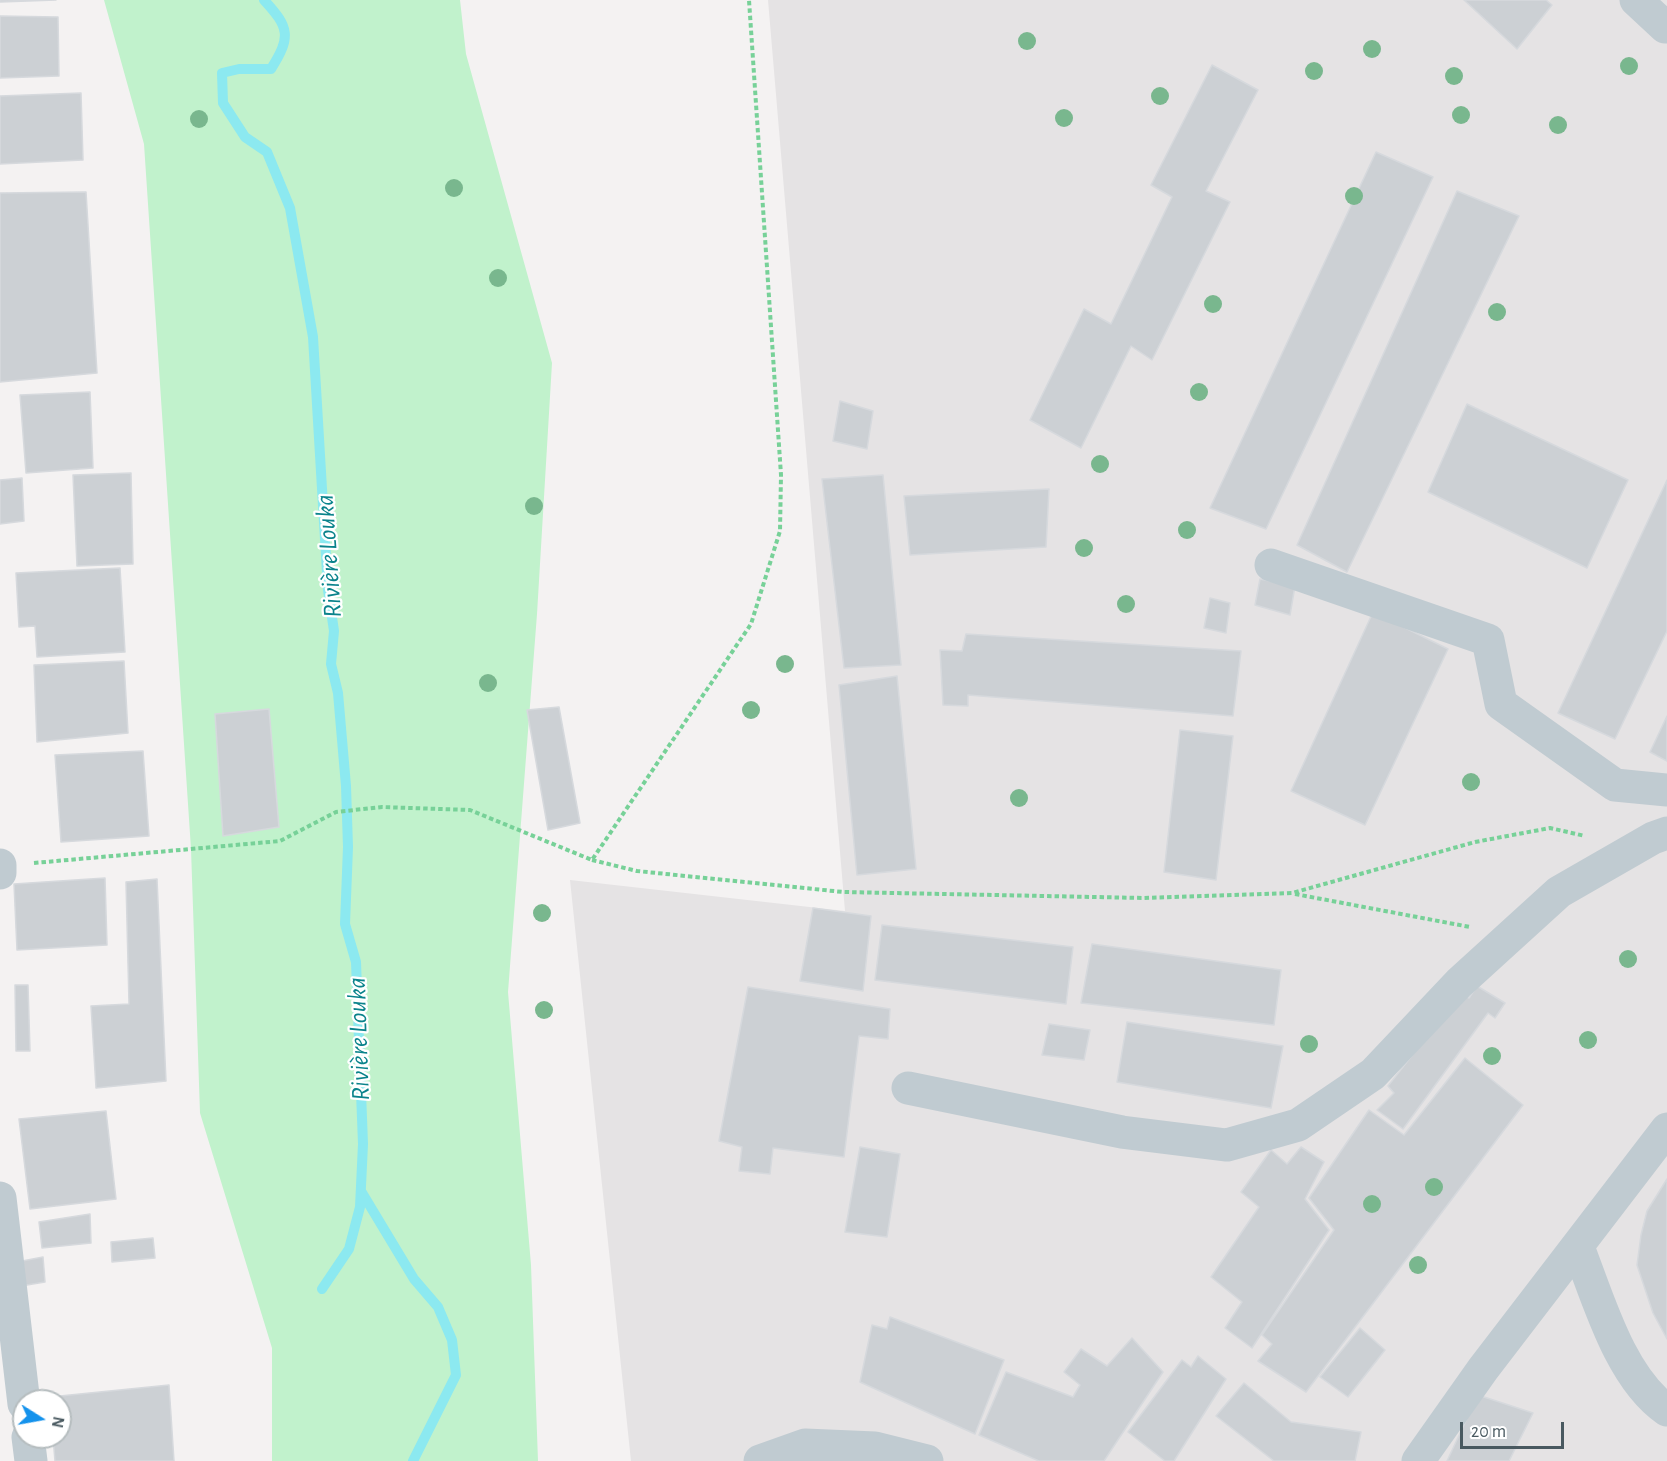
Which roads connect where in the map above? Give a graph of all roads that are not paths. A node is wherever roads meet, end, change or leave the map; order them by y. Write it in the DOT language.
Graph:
graph roads {
  1 [pos="1636,0"];
  2 [pos="1664,20"];
  3 [pos="1271,565"];
  4 [pos="1667,790"];
  5 [pos="1667,833"];
  6 [pos="0,866"];
  7 [pos="0,873"];
  8 [pos="908,1089"];
  9 [pos="1667,1129"];
  10 [pos="0,1198"];
  11 [pos="1578,1247"];
  12 [pos="22,1389"];
  13 [pos="1667,1410"];
  14 [pos="760,1461"];
  15 [pos="927,1461"];
  16 [pos="1418,1461"];
  1 -- 2 [label="street"];
  3 -- 4 [label="street"];
  5 -- 8 [label="street"];
  6 -- 7 [label="street"];
  9 -- 11 [label="street"];
  10 -- 12 [label="street"];
  11 -- 13 [label="street"];
  11 -- 16 [label="street"];
  14 -- 15 [label="street"];
}
